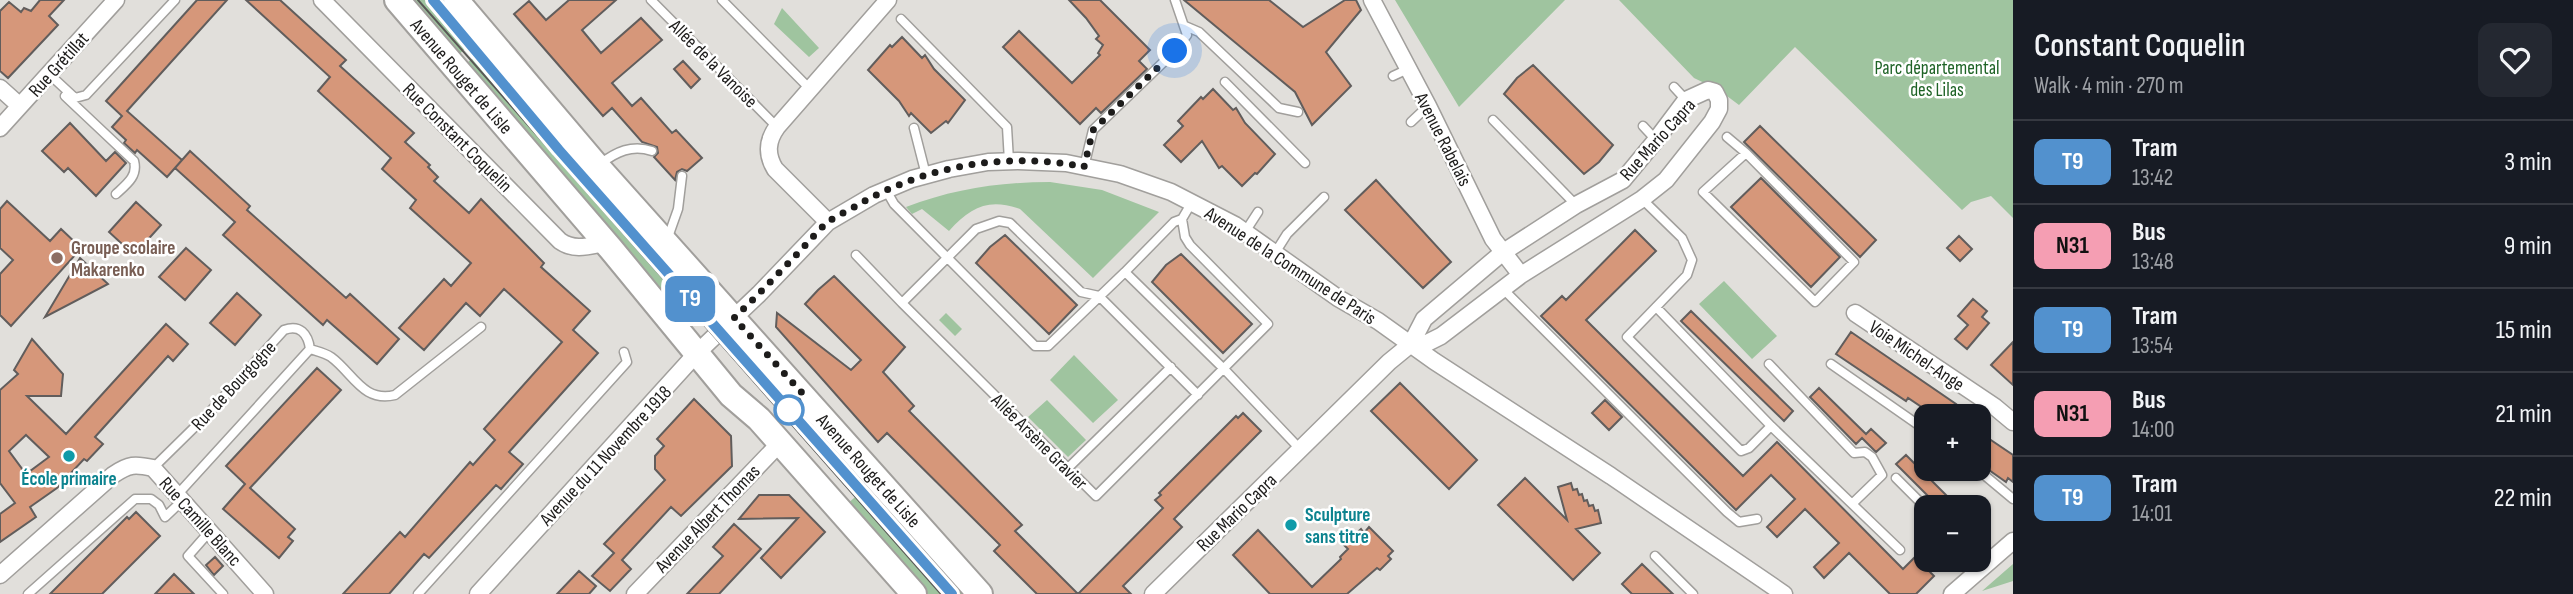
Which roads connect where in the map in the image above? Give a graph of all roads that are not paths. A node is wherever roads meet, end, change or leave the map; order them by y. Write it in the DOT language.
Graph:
graph roads {
  1 [pos="116,0"];
  2 [pos="175,0"];
  3 [pos="322,0"];
  4 [pos="397,0"];
  5 [pos="456,0"];
  6 [pos="650,0"];
  7 [pos="722,0"];
  8 [pos="888,0"];
  9 [pos="1175,0"];
  10 [pos="1372,0"];
  11 [pos="901,19"];
  12 [pos="1185,26"];
  13 [pos="47,75"];
  14 [pos="1225,82"];
  15 [pos="1674,87"];
  16 [pos="0,88"];
  17 [pos="810,89"];
  18 [pos="1686,100"];
  19 [pos="20,106"];
  20 [pos="1428,106"];
  21 [pos="1297,112"];
  22 [pos="1493,120"];
  23 [pos="1410,122"];
  24 [pos="1643,126"];
  25 [pos="777,127"];
  26 [pos="0,128"];
  27 [pos="914,128"];
  28 [pos="1727,138"];
  29 [pos="1656,140"];
  30 [pos="652,151"];
  31 [pos="1745,153"];
  32 [pos="1009,161"];
  33 [pos="1305,163"];
  34 [pos="597,166"];
  35 [pos="1084,167"];
  36 [pos="926,175"];
  37 [pos="681,176"];
  38 [pos="1623,180"];
  39 [pos="886,190"];
  40 [pos="116,194"];
  41 [pos="1324,197"];
  42 [pos="1642,199"];
  43 [pos="1192,202"];
  44 [pos="1576,205"];
  45 [pos="1258,212"];
  46 [pos="1182,219"];
  47 [pos="828,222"];
  48 [pos="1245,232"];
  49 [pos="606,243"];
  50 [pos="666,243"];
  51 [pos="1275,253"];
  52 [pos="1502,253"];
  53 [pos="856,255"];
  54 [pos="946,258"];
  55 [pos="1125,272"];
  56 [pos="1521,275"];
  57 [pos="1503,289"];
  58 [pos="1099,296"];
  59 [pos="902,303"];
  60 [pos="1656,307"];
  61 [pos="1855,313"];
  62 [pos="734,318"];
  63 [pos="481,327"];
  64 [pos="1411,344"];
  65 [pos="310,349"];
  66 [pos="624,352"];
  67 [pos="696,354"];
  68 [pos="1769,364"];
  69 [pos="1831,364"];
  70 [pos="1171,367"];
  71 [pos="1225,370"];
  72 [pos="1199,396"];
  73 [pos="1914,421"];
  74 [pos="2013,422"];
  75 [pos="1771,426"];
  76 [pos="780,443"];
  77 [pos="1300,449"];
  78 [pos="153,468"];
  79 [pos="1067,469"];
  80 [pos="1896,478"];
  81 [pos="1991,481"];
  82 [pos="1914,496"];
  83 [pos="181,497"];
  84 [pos="2013,499"];
  85 [pos="1853,503"];
  86 [pos="1757,519"];
  87 [pos="210,531"];
  88 [pos="2013,541"];
  89 [pos="1900,550"];
  90 [pos="1655,556"];
  91 [pos="0,575"];
  92 [pos="28,594"];
  93 [pos="223,594"];
  94 [pos="265,594"];
  95 [pos="418,594"];
  96 [pos="478,594"];
  97 [pos="635,594"];
  98 [pos="914,594"];
  99 [pos="980,594"];
  100 [pos="1153,594"];
  101 [pos="1693,594"];
  102 [pos="1784,594"];
  103 [pos="1952,594"];
  1 -- 13 [label="street, Rue Grétillat"];
  2 -- 13 [label="lane"];
  3 -- 49 [label="street, Rue Constant Coquelin"];
  4 -- 49 [label="main road, Avenue Rouget de Lisle"];
  5 -- 34 [label="main road, Avenue Rouget de Lisle"];
  6 -- 25 [label="lane, Allée de la Vanoise"];
  7 -- 17 [label="lane"];
  8 -- 17 [label="street"];
  9 -- 12 [label="lane"];
  10 -- 20 [label="street, Avenue Rabelais"];
  11 -- 32 [label="lane"];
  12 -- 21 [label="lane"];
  12 -- 35 [label="lane"];
  13 -- 19 [label="street, Rue Grétillat"];
  13 -- 40 [label="lane"];
  14 -- 33 [label="lane"];
  15 -- 18 [label="lane"];
  16 -- 19 [label="street"];
  17 -- 25 [label="street"];
  18 -- 29 [label="street, Rue Mario Capra"];
  18 -- 42 [label="street, Rue Mario Capra"];
  19 -- 26 [label="street, Rue Grétillat"];
  20 -- 23 [label="lane"];
  20 -- 52 [label="street, Avenue Rabelais"];
  22 -- 44 [label="lane"];
  24 -- 29 [label="lane"];
  25 -- 47 [label="street"];
  27 -- 36 [label="lane"];
  28 -- 31 [label="lane"];
  29 -- 38 [label="street, Rue Mario Capra"];
  30 -- 34 [label="lane"];
  31 -- 31 [label="lane"];
  32 -- 35 [label="street, Avenue de la Commune de Paris"];
  32 -- 36 [label="street, Avenue de la Commune de Paris"];
  34 -- 50 [label="main road, Avenue Rouget de Lisle"];
  35 -- 43 [label="street, Avenue de la Commune de Paris"];
  36 -- 39 [label="street, Avenue de la Commune de Paris"];
  37 -- 50 [label="lane"];
  38 -- 42 [label="street"];
  38 -- 44 [label="street, Rue Mario Capra"];
  39 -- 47 [label="street, Avenue de la Commune de Paris"];
  39 -- 54 [label="lane"];
  41 -- 51 [label="lane"];
  42 -- 56 [label="street, Rue Mario Capra"];
  42 -- 60 [label="lane"];
  43 -- 46 [label="lane"];
  43 -- 48 [label="street, Avenue de la Commune de Paris"];
  44 -- 52 [label="street, Rue Mario Capra"];
  45 -- 48 [label="lane"];
  46 -- 55 [label="lane"];
  46 -- 71 [label="lane"];
  47 -- 62 [label="street, Avenue de la Commune de Paris"];
  48 -- 51 [label="street, Avenue de la Commune de Paris"];
  49 -- 67 [label="main road, Avenue Rouget de Lisle"];
  50 -- 62 [label="main road, Avenue Rouget de Lisle"];
  51 -- 64 [label="street, Avenue de la Commune de Paris"];
  52 -- 56 [label="street, Avenue Rabelais"];
  52 -- 64 [label="street, Rue Mario Capra"];
  53 -- 59 [label="lane, Allée Arsène Gravier"];
  54 -- 58 [label="lane"];
  54 -- 58 [label="lane"];
  54 -- 59 [label="lane"];
  55 -- 58 [label="lane"];
  55 -- 71 [label="lane"];
  56 -- 57 [label="street, Rue Mario Capra"];
  57 -- 64 [label="street, Rue Mario Capra"];
  57 -- 86 [label="lane"];
  58 -- 70 [label="lane"];
  59 -- 79 [label="lane, Allée Arsène Gravier"];
  60 -- 75 [label="lane"];
  60 -- 75 [label="lane"];
  61 -- 74 [label="street, Voie Michel-Ange"];
  62 -- 67 [label="street, Avenue du 11 Novembre 1918"];
  62 -- 99 [label="main road, Avenue Rouget de Lisle"];
  63 -- 65 [label="lane, Rue de Bourgogne"];
  64 -- 77 [label="street, Rue Mario Capra"];
  64 -- 102 [label="street, Avenue de la Commune de Paris"];
  65 -- 78 [label="lane, Rue de Bourgogne"];
  65 -- 83 [label="lane, Rue de Bourgogne"];
  66 -- 95 [label="lane"];
  67 -- 76 [label="main road, Avenue Rouget de Lisle"];
  67 -- 96 [label="street, Avenue du 11 Novembre 1918"];
  68 -- 85 [label="lane"];
  69 -- 73 [label="lane"];
  70 -- 72 [label="lane"];
  70 -- 79 [label="lane"];
  71 -- 72 [label="lane"];
  71 -- 77 [label="lane"];
  72 -- 79 [label="lane, Allée Arsène Gravier"];
  75 -- 85 [label="lane"];
  76 -- 97 [label="street, Avenue Albert Thomas"];
  76 -- 98 [label="main road, Avenue Rouget de Lisle"];
  77 -- 100 [label="street, Rue Mario Capra"];
  78 -- 83 [label="street, Rue Camille Blanc"];
  78 -- 91 [label="street, Rue Camille Blanc"];
  80 -- 82 [label="lane"];
  81 -- 84 [label="lane"];
  83 -- 87 [label="street, Rue Camille Blanc"];
  83 -- 92 [label="lane"];
  85 -- 89 [label="lane"];
  87 -- 93 [label="lane"];
  87 -- 94 [label="street, Rue Camille Blanc"];
  88 -- 103 [label="street"];
  90 -- 101 [label="lane"];
}
